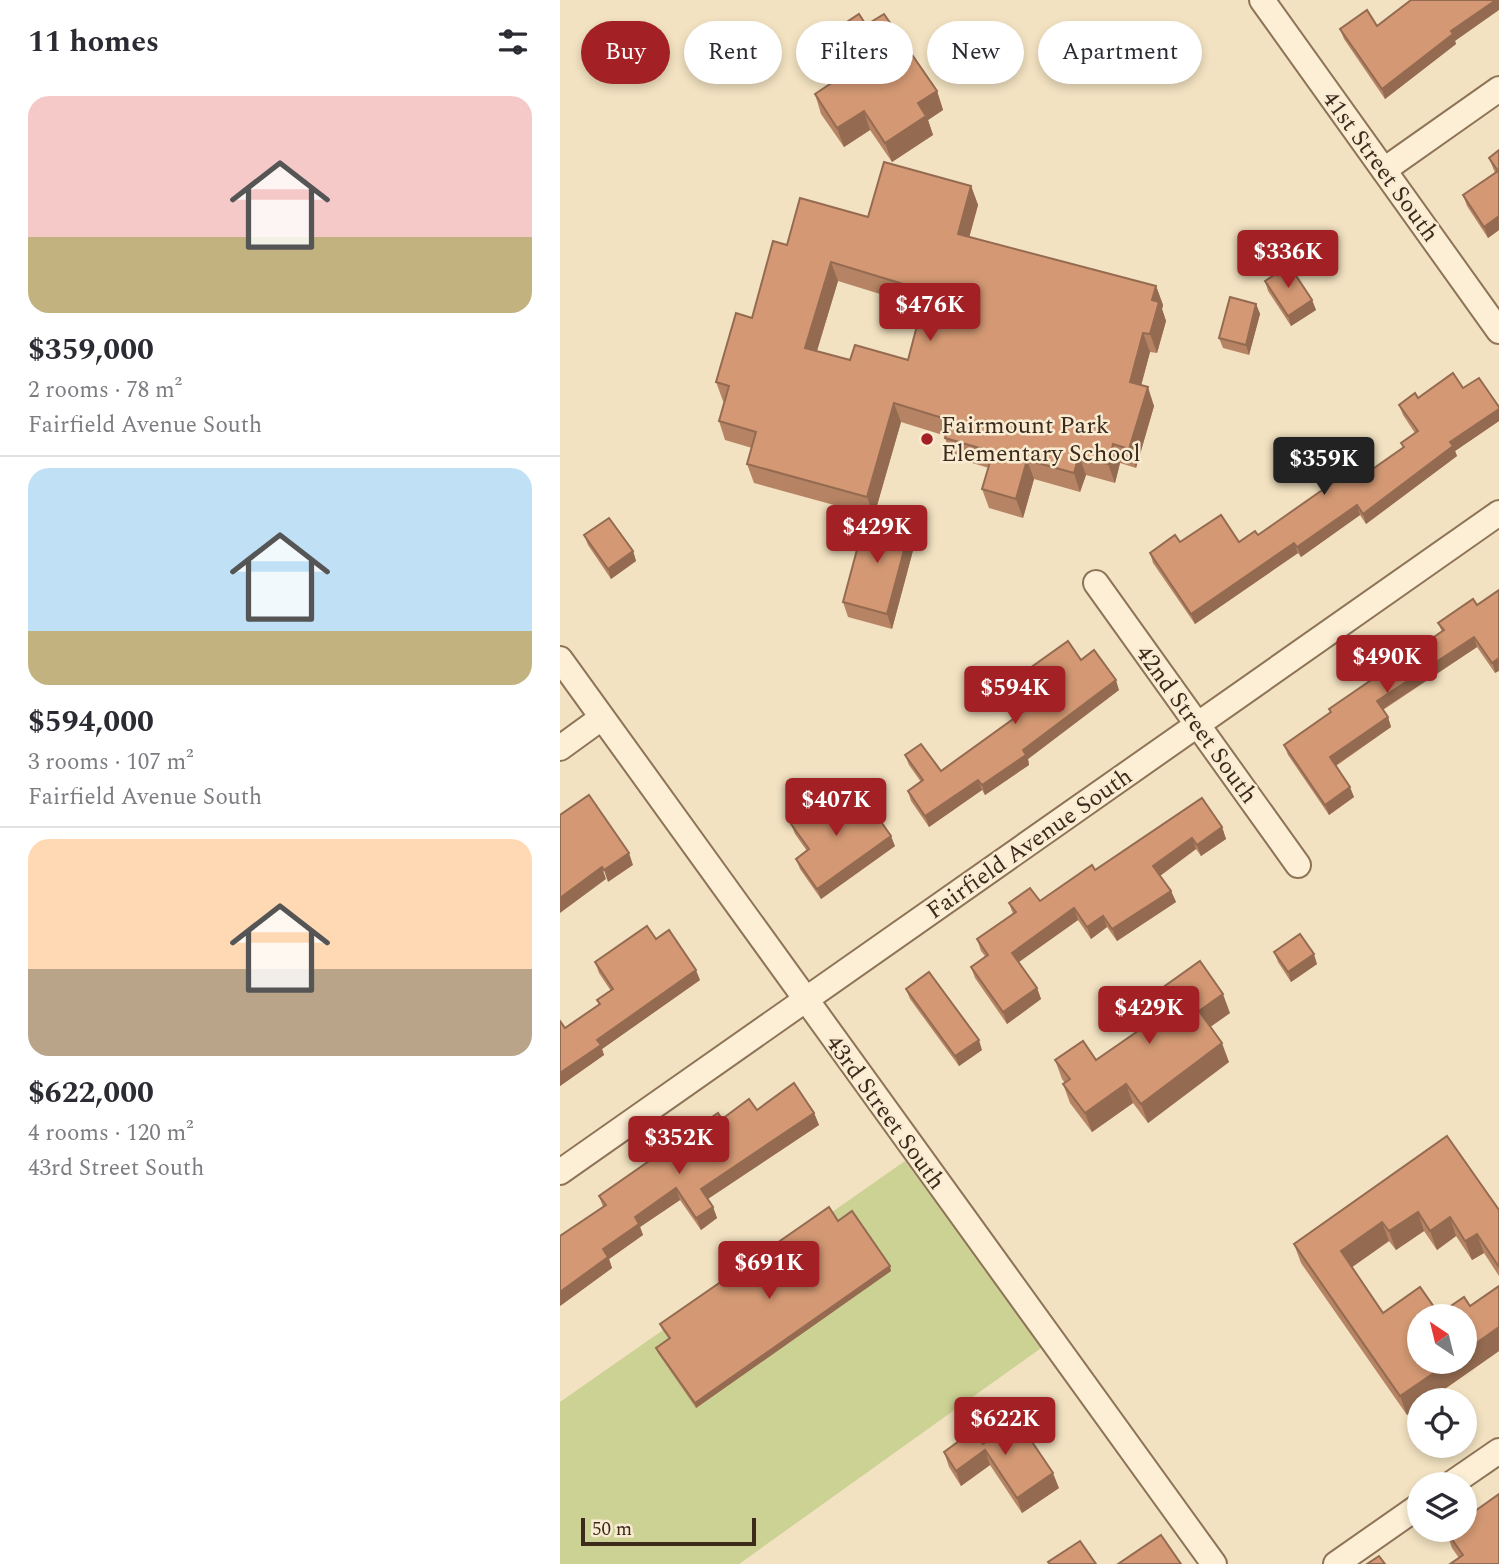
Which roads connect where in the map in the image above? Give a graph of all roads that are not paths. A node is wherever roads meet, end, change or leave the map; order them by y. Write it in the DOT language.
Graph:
graph roads {
  1 [pos="1262,0"];
  2 [pos="1499,89"];
  3 [pos="1384,170"];
  4 [pos="1499,331"];
  5 [pos="1499,513"];
  6 [pos="1096,583"];
  7 [pos="560,659"];
  8 [pos="600,719"];
  9 [pos="1197,725"];
  10 [pos="560,748"];
  11 [pos="1298,865"];
  12 [pos="805,1000"];
  13 [pos="560,1172"];
  14 [pos="1499,1451"];
  15 [pos="1468,1472"];
  16 [pos="1407,1514"];
  17 [pos="1214,1564"];
  18 [pos="1336,1564"];
  1 -- 3 [label="street, 41st Street South"];
  2 -- 3 [label="street"];
  3 -- 4 [label="street, 41st Street South"];
  5 -- 9 [label="street, Fairfield Avenue South"];
  6 -- 9 [label="street, 42nd Street South"];
  7 -- 8 [label="street, 43rd Street South"];
  8 -- 10 [label="street"];
  8 -- 12 [label="street, 43rd Street South"];
  9 -- 11 [label="street, 42nd Street South"];
  9 -- 12 [label="street, Fairfield Avenue South"];
  12 -- 13 [label="street, Fairfield Avenue South"];
  12 -- 17 [label="street, 43rd Street South"];
  14 -- 15 [label="street"];
  16 -- 18 [label="street"];
}
